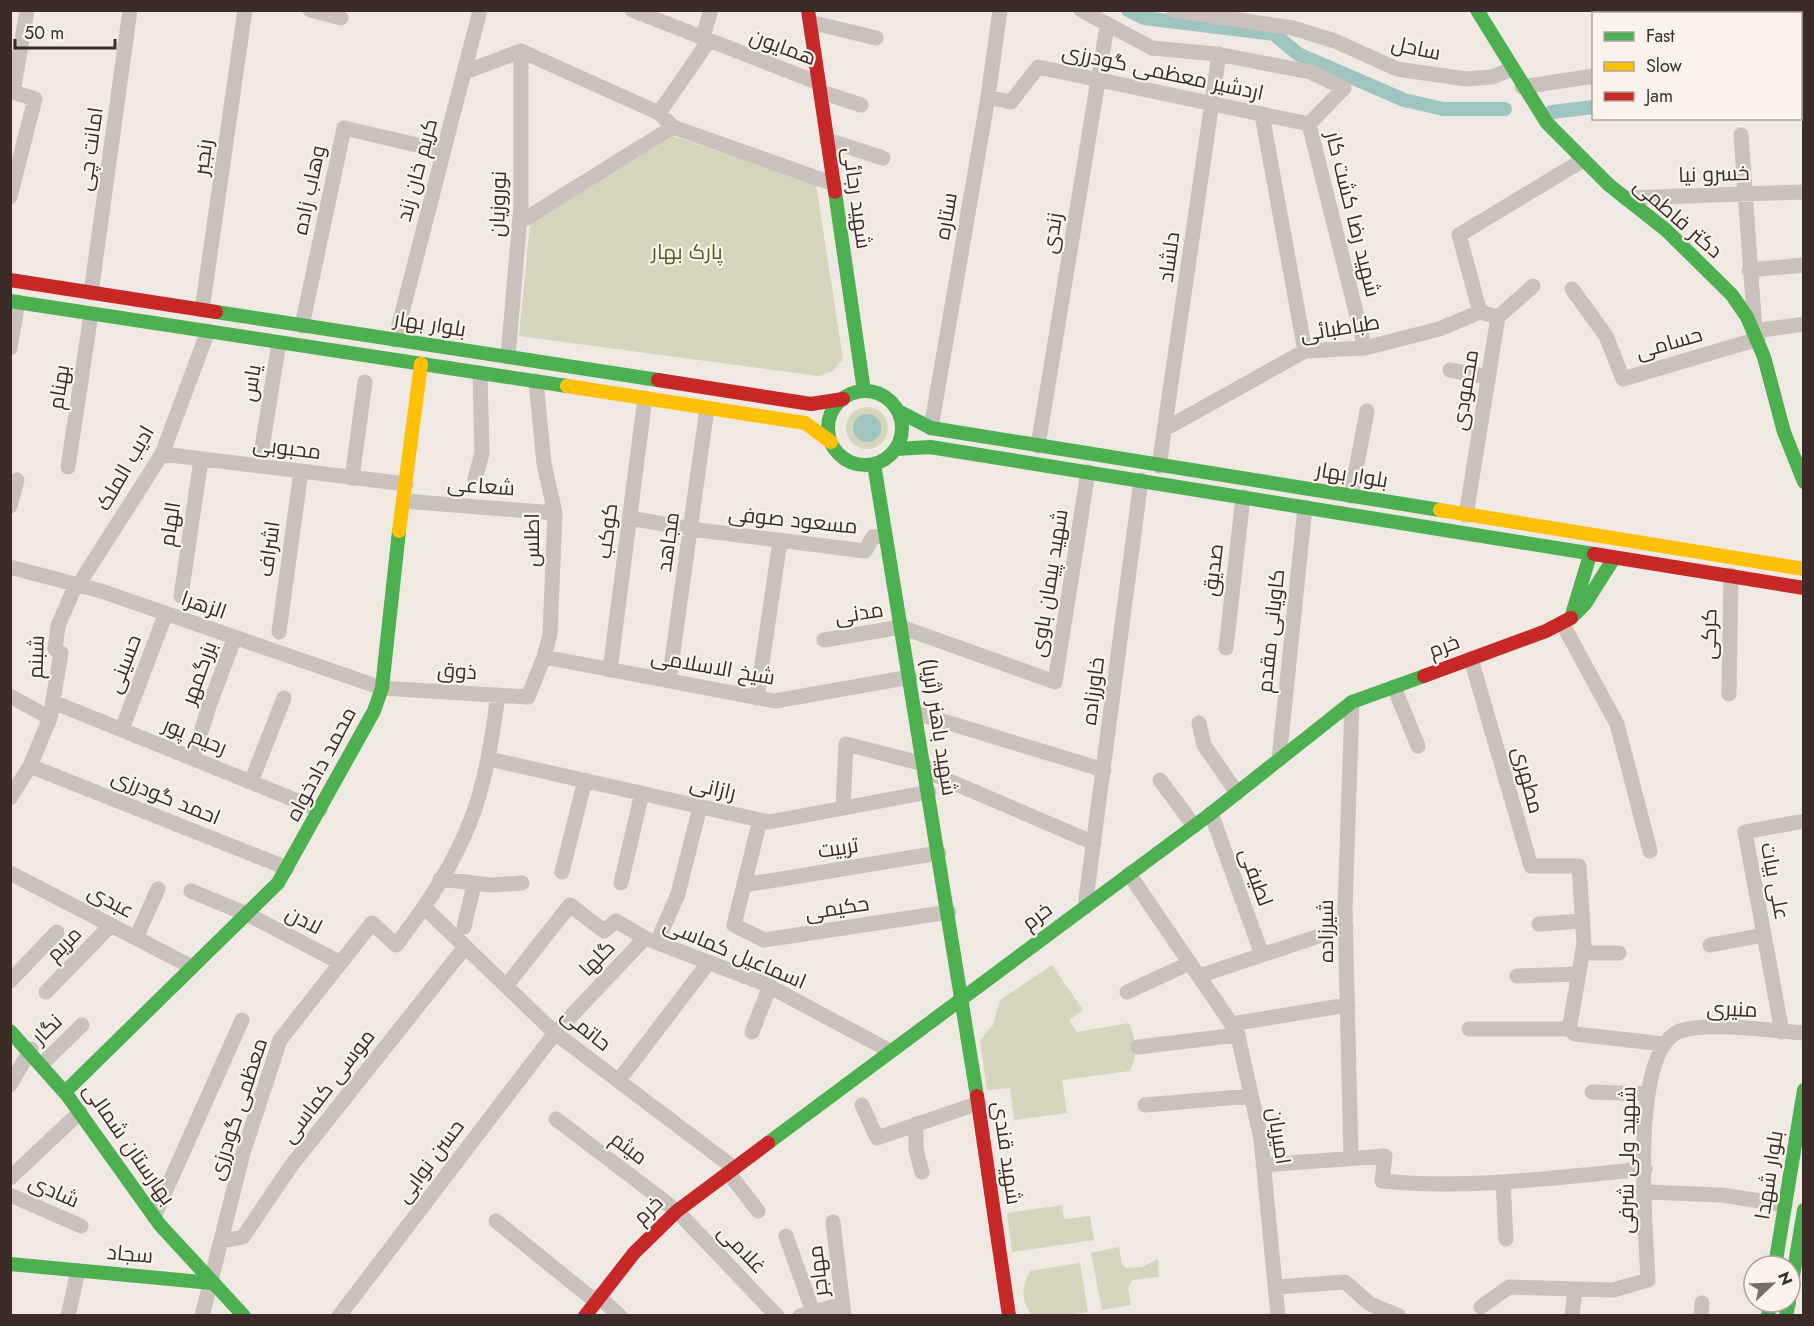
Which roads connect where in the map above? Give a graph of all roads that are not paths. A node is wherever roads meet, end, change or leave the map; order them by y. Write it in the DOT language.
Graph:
graph roads {
  1 [pos="27,10"];
  2 [pos="130,10"];
  3 [pos="245,10"];
  4 [pos="310,10"];
  5 [pos="480,10"];
  6 [pos="632,10"];
  7 [pos="711,10"];
  8 [pos="1000,10"];
  9 [pos="1081,10"];
  10 [pos="1173,10"];
  11 [pos="1477,10"];
  12 [pos="809,16"];
  13 [pos="341,18"];
  14 [pos="1107,26"];
  15 [pos="876,38"];
  16 [pos="705,40"];
  17 [pos="521,51"];
  18 [pos="1219,54"];
  19 [pos="1512,69"];
  20 [pos="465,72"];
  21 [pos="1592,76"];
  22 [pos="1098,80"];
  23 [pos="1522,87"];
  24 [pos="820,88"];
  25 [pos="12,91"];
  26 [pos="988,97"];
  27 [pos="1212,104"];
  28 [pos="861,105"];
  29 [pos="658,113"];
  30 [pos="1262,115"];
  31 [pos="1309,124"];
  32 [pos="673,127"];
  33 [pos="1741,135"];
  34 [pos="827,140"];
  35 [pos="443,151"];
  36 [pos="883,158"];
  37 [pos="1583,160"];
  38 [pos="834,184"];
  39 [pos="1803,192"];
  40 [pos="1744,194"];
  41 [pos="10,197"];
  42 [pos="1625,198"];
  43 [pos="520,222"];
  44 [pos="1803,265"];
  45 [pos="1749,270"];
  46 [pos="10,280"];
  47 [pos="1533,286"];
  48 [pos="1572,289"];
  49 [pos="91,293"];
  50 [pos="127,298"];
  51 [pos="14,302"];
  52 [pos="202,310"];
  53 [pos="1480,312"];
  54 [pos="91,314"];
  55 [pos="1498,317"];
  56 [pos="125,319"];
  57 [pos="1803,324"];
  58 [pos="302,326"];
  59 [pos="208,331"];
  60 [pos="1757,335"];
  61 [pos="395,340"];
  62 [pos="279,343"];
  63 [pos="10,348"];
  64 [pos="1365,348"];
  65 [pos="1305,351"];
  66 [pos="508,357"];
  67 [pos="421,364"];
  68 [pos="583,369"];
  69 [pos="1450,370"];
  70 [pos="480,373"];
  71 [pos="1488,377"];
  72 [pos="536,381"];
  73 [pos="365,382"];
  74 [pos="579,388"];
  75 [pos="864,391"];
  76 [pos="645,398"];
  77 [pos="843,399"];
  78 [pos="707,408"];
  79 [pos="898,411"];
  80 [pos="1367,411"];
  81 [pos="931,428"];
  82 [pos="1166,429"];
  83 [pos="831,442"];
  84 [pos="1038,446"];
  85 [pos="896,449"];
  86 [pos="162,454"];
  87 [pos="201,459"];
  88 [pos="874,464"];
  89 [pos="259,466"];
  90 [pos="1159,466"];
  91 [pos="68,467"];
  92 [pos="301,471"];
  93 [pos="1088,472"];
  94 [pos="352,478"];
  95 [pos="475,479"];
  96 [pos="17,480"];
  97 [pos="1141,480"];
  98 [pos="1803,483"];
  99 [pos="406,484"];
  100 [pos="1243,496"];
  101 [pos="1351,496"];
  102 [pos="404,501"];
  103 [pos="10,506"];
  104 [pos="1305,507"];
  105 [pos="555,513"];
  106 [pos="1466,515"];
  107 [pos="630,518"];
  108 [pos="691,529"];
  109 [pos="885,536"];
  110 [pos="780,541"];
  111 [pos="1590,555"];
  112 [pos="1614,558"];
  113 [pos="10,567"];
  114 [pos="1803,569"];
  115 [pos="1731,575"];
  116 [pos="77,584"];
  117 [pos="1803,588"];
  118 [pos="180,596"];
  119 [pos="166,613"];
  120 [pos="1566,620"];
  121 [pos="901,627"];
  122 [pos="279,632"];
  123 [pos="235,638"];
  124 [pos="824,639"];
  125 [pos="1226,648"];
  126 [pos="544,657"];
  127 [pos="1471,659"];
  128 [pos="610,670"];
  129 [pos="910,677"];
  130 [pos="669,681"];
  131 [pos="1394,687"];
  132 [pos="382,688"];
  133 [pos="1729,694"];
  134 [pos="498,695"];
  135 [pos="10,696"];
  136 [pos="528,697"];
  137 [pos="284,698"];
  138 [pos="757,698"];
  139 [pos="53,702"];
  140 [pos="1353,702"];
  141 [pos="916,713"];
  142 [pos="50,718"];
  143 [pos="1198,723"];
  144 [pos="122,729"];
  145 [pos="1418,746"];
  146 [pos="193,758"];
  147 [pos="489,759"];
  148 [pos="1279,760"];
  149 [pos="30,766"];
  150 [pos="925,768"];
  151 [pos="1104,770"];
  152 [pos="585,780"];
  153 [pos="1160,780"];
  154 [pos="251,782"];
  155 [pos="929,792"];
  156 [pos="1237,793"];
  157 [pos="642,794"];
  158 [pos="10,798"];
  159 [pos="700,807"];
  160 [pos="843,808"];
  161 [pos="320,810"];
  162 [pos="1211,813"];
  163 [pos="760,820"];
  164 [pos="1803,821"];
  165 [pos="1194,826"];
  166 [pos="1094,843"];
  167 [pos="1650,850"];
  168 [pos="939,854"];
  169 [pos="287,868"];
  170 [pos="562,872"];
  171 [pos="10,873"];
  172 [pos="1129,874"];
  173 [pos="440,879"];
  174 [pos="522,883"];
  175 [pos="621,883"];
  176 [pos="474,885"];
  177 [pos="744,885"];
  178 [pos="158,889"];
  179 [pos="191,891"];
  180 [pos="1085,907"];
  181 [pos="425,908"];
  182 [pos="949,912"];
  183 [pos="248,915"];
  184 [pos="1582,921"];
  185 [pos="1539,924"];
  186 [pos="111,925"];
  187 [pos="464,927"];
  188 [pos="1346,927"];
  189 [pos="57,932"];
  190 [pos="1764,935"];
  191 [pos="136,938"];
  192 [pos="651,940"];
  193 [pos="1710,945"];
  194 [pos="465,947"];
  195 [pos="1619,952"];
  196 [pos="1582,953"];
  197 [pos="1262,955"];
  198 [pos="709,962"];
  199 [pos="341,963"];
  200 [pos="192,967"];
  201 [pos="1194,969"];
  202 [pos="1579,974"];
  203 [pos="1517,976"];
  204 [pos="10,981"];
  205 [pos="506,986"];
  206 [pos="770,986"];
  207 [pos="46,992"];
  208 [pos="1127,993"];
  209 [pos="963,997"];
  210 [pos="1348,1005"];
  211 [pos="242,1020"];
  212 [pos="82,1025"];
  213 [pos="1234,1029"];
  214 [pos="1469,1029"];
  215 [pos="1569,1030"];
  216 [pos="10,1031"];
  217 [pos="752,1032"];
  218 [pos="1782,1032"];
  219 [pos="555,1033"];
  220 [pos="1803,1033"];
  221 [pos="1664,1044"];
  222 [pos="1138,1047"];
  223 [pos="32,1049"];
  224 [pos="891,1051"];
  225 [pos="43,1063"];
  226 [pos="619,1080"];
  227 [pos="10,1085"];
  228 [pos="1803,1090"];
  229 [pos="66,1091"];
  230 [pos="1592,1092"];
  231 [pos="1647,1094"];
  232 [pos="1251,1096"];
  233 [pos="979,1102"];
  234 [pos="862,1105"];
  235 [pos="1144,1105"];
  236 [pos="80,1112"];
  237 [pos="556,1119"];
  238 [pos="916,1124"];
  239 [pos="1351,1158"];
  240 [pos="1263,1165"];
  241 [pos="1645,1169"];
  242 [pos="731,1170"];
  243 [pos="922,1172"];
  244 [pos="10,1178"];
  245 [pos="1503,1182"];
  246 [pos="1645,1192"];
  247 [pos="10,1195"];
  248 [pos="1785,1205"];
  249 [pos="1803,1210"];
  250 [pos="677,1211"];
  251 [pos="758,1211"];
  252 [pos="154,1217"];
  253 [pos="496,1221"];
  254 [pos="833,1222"];
  255 [pos="81,1226"];
  256 [pos="786,1236"];
  257 [pos="1506,1239"];
  258 [pos="222,1241"];
  259 [pos="1778,1254"];
  260 [pos="1796,1254"];
  261 [pos="10,1264"];
  262 [pos="78,1271"];
  263 [pos="212,1283"];
  264 [pos="1276,1287"];
  265 [pos="1575,1289"];
  266 [pos="596,1298"];
  267 [pos="1481,1307"];
  268 [pos="843,1310"];
  269 [pos="806,1314"];
  270 [pos="68,1316"];
  271 [pos="202,1316"];
  272 [pos="244,1316"];
  273 [pos="339,1316"];
  274 [pos="585,1316"];
  275 [pos="620,1316"];
  276 [pos="777,1316"];
  277 [pos="1009,1316"];
  278 [pos="1278,1316"];
  279 [pos="1399,1316"];
  280 [pos="1572,1316"];
  1 -- 25 [label="street"];
  2 -- 49 [label="street, امانت چی"];
  3 -- 52 [label="street, رنجبر"];
  4 -- 13 [label="street"];
  5 -- 20 [label="street, کریم خان زند"];
  6 -- 16 [label="street, همایون"];
  7 -- 16 [label="street"];
  8 -- 26 [label="street, ستاره"];
  9 -- 14 [label="street"];
  10 -- 19 [label="street, ساحل"];
  11 -- 19 [label="street, دکتر فاطمی"];
  12 -- 15 [label="street"];
  12 -- 24 [label="street, شهید رجائی"];
  14 -- 18 [label="street"];
  14 -- 22 [label="street, زندی"];
  16 -- 24 [label="street, همایون"];
  16 -- 29 [label="street"];
  17 -- 20 [label="street"];
  17 -- 29 [label="street"];
  17 -- 43 [label="street, نوروزیان"];
  18 -- 27 [label="street, دلشاد"];
  18 -- 31 [label="street"];
  19 -- 23 [label="street, دکتر فاطمی"];
  20 -- 35 [label="street, کریم خان زند"];
  21 -- 23 [label="street"];
  22 -- 26 [label="street, اردشیر معظمی گودرزی"];
  22 -- 27 [label="street, اردشیر معظمی گودرزی"];
  22 -- 84 [label="street, زندی"];
  23 -- 37 [label="street, دکتر فاطمی"];
  24 -- 28 [label="street"];
  24 -- 34 [label="street, شهید رجائی"];
  25 -- 41 [label="street"];
  26 -- 81 [label="street, ستاره"];
  27 -- 30 [label="street, اردشیر معظمی گودرزی"];
  27 -- 82 [label="street, دلشاد"];
  29 -- 32 [label="street"];
  30 -- 31 [label="street, اردشیر معظمی گودرزی"];
  30 -- 65 [label="street"];
  31 -- 64 [label="street, شهید رضا کشت کار"];
  32 -- 38 [label="street"];
  32 -- 43 [label="street"];
  33 -- 40 [label="street"];
  34 -- 36 [label="street"];
  34 -- 38 [label="street, شهید رجائی"];
  35 -- 58 [label="street, وهاب زاده"];
  35 -- 61 [label="street, کریم خان زند"];
  37 -- 42 [label="street, دکتر فاطمی"];
  37 -- 53 [label="street"];
  38 -- 75 [label="street, شهید رجائی"];
  39 -- 40 [label="street, خسرو نیا"];
  40 -- 42 [label="street, خسرو نیا"];
  40 -- 45 [label="street"];
  42 -- 60 [label="street, دکتر فاطمی"];
  43 -- 66 [label="street, نوروزیان"];
  44 -- 45 [label="street"];
  45 -- 60 [label="street"];
  46 -- 49 [label="street, بلوار بهار"];
  47 -- 55 [label="street"];
  48 -- 60 [label="street, حسامی"];
  49 -- 50 [label="street, بلوار بهار"];
  50 -- 52 [label="street, بلوار بهار"];
  50 -- 56 [label="street"];
  51 -- 54 [label="street, بلوار بهار"];
  51 -- 63 [label="street"];
  52 -- 58 [label="street, بلوار بهار"];
  53 -- 55 [label="street"];
  53 -- 64 [label="street, طباطبائی"];
  54 -- 56 [label="street, بلوار بهار"];
  54 -- 91 [label="street, بهنام"];
  55 -- 71 [label="street, محمودی"];
  56 -- 59 [label="street, بلوار بهار"];
  57 -- 60 [label="street"];
  58 -- 61 [label="street, بلوار بهار"];
  59 -- 62 [label="street, بلوار بهار"];
  59 -- 86 [label="street, ادیب الملک"];
  60 -- 98 [label="street, دکتر فاطمی"];
  61 -- 66 [label="street, بلوار بهار"];
  62 -- 67 [label="street, بلوار بهار"];
  62 -- 89 [label="street, یاس"];
  64 -- 65 [label="street, طباطبائی"];
  65 -- 82 [label="street, طباطبائی"];
  66 -- 68 [label="street, بلوار بهار"];
  67 -- 70 [label="street, بلوار بهار"];
  67 -- 99 [label="street, محمد دادخواه"];
  68 -- 74 [label="street"];
  68 -- 77 [label="street, بلوار بهار"];
  69 -- 71 [label="street"];
  70 -- 72 [label="street, بلوار بهار"];
  70 -- 95 [label="street"];
  71 -- 106 [label="street, محمودی"];
  72 -- 74 [label="street, بلوار بهار"];
  72 -- 105 [label="street, اطلس"];
  73 -- 94 [label="street"];
  74 -- 76 [label="street, بلوار بهار"];
  75 -- 77 [label="street"];
  75 -- 79 [label="street"];
  76 -- 78 [label="street, بلوار بهار"];
  76 -- 107 [label="street, کوکب"];
  77 -- 83 [label="street"];
  78 -- 83 [label="street, بلوار بهار"];
  78 -- 108 [label="street, مجاهد"];
  79 -- 81 [label="street, بلوار بهار"];
  79 -- 85 [label="street"];
  80 -- 101 [label="street"];
  81 -- 84 [label="street, بلوار بهار"];
  82 -- 90 [label="street, دلشاد"];
  83 -- 88 [label="street"];
  84 -- 90 [label="street, بلوار بهار"];
  85 -- 88 [label="street"];
  85 -- 93 [label="street, بلوار بهار"];
  86 -- 87 [label="street, محبوبی"];
  86 -- 116 [label="street, ادیب الملک"];
  87 -- 89 [label="street, محبوبی"];
  87 -- 118 [label="street, الهام"];
  88 -- 109 [label="street, شهید باهنر (ثریا)"];
  89 -- 92 [label="street, محبوبی"];
  90 -- 101 [label="street, بلوار بهار"];
  92 -- 94 [label="street, محبوبی"];
  92 -- 122 [label="street, اشراف"];
  93 -- 97 [label="street, بلوار بهار"];
  93 -- 121 [label="street, شهید پیمان باوی"];
  94 -- 99 [label="street, محبوبی"];
  96 -- 103 [label="street"];
  97 -- 100 [label="street, بلوار بهار"];
  97 -- 151 [label="street, خاورزاده"];
  99 -- 102 [label="street, محمد دادخواه"];
  100 -- 104 [label="street, بلوار بهار"];
  100 -- 125 [label="street, صدیق"];
  101 -- 106 [label="street, بلوار بهار"];
  102 -- 105 [label="street, شعاعی"];
  102 -- 132 [label="street, محمد دادخواه"];
  104 -- 111 [label="street, بلوار بهار"];
  104 -- 148 [label="street, کاویانی مقدم"];
  105 -- 126 [label="street, اطلس"];
  106 -- 114 [label="street, بلوار بهار"];
  107 -- 108 [label="street, مسعود صوفی"];
  107 -- 128 [label="street, کوکب"];
  108 -- 110 [label="street, مسعود صوفی"];
  108 -- 130 [label="street, مجاهد"];
  109 -- 110 [label="street, مسعود صوفی"];
  109 -- 121 [label="street, شهید باهنر (ثریا)"];
  110 -- 138 [label="street"];
  111 -- 112 [label="street, بلوار بهار"];
  111 -- 120 [label="street"];
  112 -- 115 [label="street, بلوار بهار"];
  112 -- 120 [label="street, خرم"];
  113 -- 116 [label="street, الزهرا"];
  115 -- 117 [label="street, بلوار بهار"];
  115 -- 133 [label="street, کرکی"];
  116 -- 119 [label="street, الزهرا"];
  116 -- 139 [label="street, شبنم"];
  119 -- 123 [label="street, الزهرا"];
  119 -- 144 [label="street, حسینی"];
  120 -- 127 [label="street, خرم"];
  120 -- 167 [label="street"];
  121 -- 124 [label="street, مدنی"];
  121 -- 129 [label="street, شهید باهنر (ثریا)"];
  123 -- 132 [label="street, الزهرا"];
  123 -- 146 [label="street, بزرگمهر"];
  126 -- 128 [label="street, شیخ الاسلامی"];
  126 -- 136 [label="street, اطلس"];
  127 -- 131 [label="street, خرم"];
  127 -- 184 [label="street, مطهری"];
  128 -- 130 [label="street, شیخ الاسلامی"];
  129 -- 138 [label="street, شیخ الاسلامی"];
  129 -- 141 [label="street, شهید باهنر (ثریا)"];
  130 -- 138 [label="street, شیخ الاسلامی"];
  131 -- 140 [label="street, خرم"];
  131 -- 145 [label="street"];
  132 -- 134 [label="street, ذوق"];
  132 -- 161 [label="street, محمد دادخواه"];
  134 -- 136 [label="street, ذوق"];
  134 -- 147 [label="street, معظمی گودرزی"];
  135 -- 142 [label="street"];
  137 -- 154 [label="street"];
  139 -- 142 [label="street, شبنم"];
  139 -- 144 [label="street, رحیم پور"];
  140 -- 148 [label="street, خرم"];
  140 -- 188 [label="street, شیرزاده"];
  141 -- 150 [label="street, شهید باهنر (ثریا)"];
  141 -- 151 [label="street"];
  142 -- 149 [label="street, شبنم"];
  143 -- 156 [label="street"];
  144 -- 146 [label="street, رحیم پور"];
  146 -- 154 [label="street, رحیم پور"];
  147 -- 152 [label="street, رازانی"];
  147 -- 173 [label="street, معظمی گودرزی"];
  148 -- 156 [label="street, خرم"];
  149 -- 158 [label="street, شبنم"];
  149 -- 169 [label="street, احمد گودرزی"];
  150 -- 155 [label="street, شهید باهنر (ثریا)"];
  150 -- 160 [label="street"];
  150 -- 166 [label="street"];
  151 -- 166 [label="street, خاورزاده"];
  152 -- 157 [label="street, رازانی"];
  152 -- 170 [label="street"];
  153 -- 165 [label="street"];
  154 -- 161 [label="street, رحیم پور"];
  155 -- 160 [label="street, رازانی"];
  155 -- 168 [label="street, شهید باهنر (ثریا)"];
  156 -- 162 [label="street, خرم"];
  157 -- 159 [label="street, رازانی"];
  157 -- 175 [label="street"];
  159 -- 163 [label="street, رازانی"];
  159 -- 192 [label="street, گلها"];
  160 -- 163 [label="street, رازانی"];
  161 -- 169 [label="street, محمد دادخواه"];
  162 -- 165 [label="street, خرم"];
  162 -- 197 [label="street, لطیفی"];
  163 -- 177 [label="street"];
  164 -- 190 [label="street, علی بیات"];
  165 -- 172 [label="street, خرم"];
  166 -- 180 [label="street, خاورزاده"];
  168 -- 177 [label="street, تربیت"];
  168 -- 182 [label="street, شهید باهنر (ثریا)"];
  169 -- 183 [label="street, محمد دادخواه"];
  171 -- 186 [label="street, عبدی"];
  172 -- 180 [label="street, خرم"];
  172 -- 201 [label="street, امیریان"];
  173 -- 176 [label="street"];
  173 -- 181 [label="street, معظمی گودرزی"];
  174 -- 176 [label="street"];
  176 -- 187 [label="street"];
  177 -- 182 [label="street, حکیمی"];
  178 -- 191 [label="street"];
  179 -- 183 [label="street, لادن"];
  180 -- 209 [label="street, خرم"];
  181 -- 194 [label="street, حاتمی"];
  181 -- 199 [label="street, معظمی گودرزی"];
  182 -- 209 [label="street, شهید باهنر (ثریا)"];
  183 -- 199 [label="street, لادن"];
  183 -- 200 [label="street, محمد دادخواه"];
  184 -- 185 [label="street"];
  184 -- 196 [label="street"];
  186 -- 191 [label="street, عبدی"];
  186 -- 207 [label="street, مریم"];
  188 -- 197 [label="street"];
  188 -- 210 [label="street, شیرزاده"];
  189 -- 204 [label="street"];
  190 -- 193 [label="street"];
  190 -- 218 [label="street, علی بیات"];
  191 -- 200 [label="street, عبدی"];
  192 -- 198 [label="street, اسماعیل کماسی"];
  192 -- 205 [label="street, اسماعیل کماسی"];
  192 -- 219 [label="street, گلها"];
  194 -- 205 [label="street, حاتمی"];
  194 -- 258 [label="street, موسی کماسی"];
  195 -- 196 [label="street"];
  196 -- 202 [label="street"];
  197 -- 201 [label="street"];
  198 -- 206 [label="street, اسماعیل کماسی"];
  198 -- 226 [label="street"];
  199 -- 258 [label="street, معظمی گودرزی"];
  200 -- 229 [label="street, محمد دادخواه"];
  201 -- 208 [label="street"];
  201 -- 213 [label="street, امیریان"];
  202 -- 203 [label="street"];
  202 -- 215 [label="street"];
  205 -- 219 [label="street, حاتمی"];
  206 -- 217 [label="street"];
  206 -- 224 [label="street, اسماعیل کماسی"];
  209 -- 224 [label="street, خرم"];
  209 -- 233 [label="street, شهید قندی"];
  210 -- 213 [label="street"];
  210 -- 239 [label="street, شیرزاده"];
  211 -- 252 [label="street"];
  212 -- 225 [label="street, نگار"];
  213 -- 222 [label="street"];
  213 -- 232 [label="street, امیریان"];
  214 -- 215 [label="street"];
  215 -- 221 [label="street"];
  216 -- 223 [label="street, بهارستان شمالی"];
  218 -- 220 [label="street, منیری"];
  218 -- 221 [label="street, منیری"];
  219 -- 226 [label="street, حاتمی"];
  219 -- 273 [label="street, حسن نوابی"];
  221 -- 231 [label="street, شهید ولی شرفی"];
  223 -- 225 [label="street, بهارستان شمالی"];
  223 -- 227 [label="street"];
  224 -- 242 [label="street, خرم"];
  225 -- 229 [label="street, بهارستان شمالی"];
  226 -- 242 [label="street, حاتمی"];
  228 -- 248 [label="street, بلوار شهدا"];
  229 -- 236 [label="street, بهارستان شمالی"];
  230 -- 231 [label="street"];
  231 -- 241 [label="street, شهید ولی شرفی"];
  232 -- 235 [label="street"];
  232 -- 240 [label="street, امیریان"];
  233 -- 238 [label="street"];
  233 -- 277 [label="street, شهید قندی"];
  234 -- 238 [label="street"];
  236 -- 244 [label="street"];
  236 -- 252 [label="street, بهارستان شمالی"];
  237 -- 250 [label="street, میثم"];
  238 -- 243 [label="street"];
  239 -- 240 [label="street"];
  239 -- 245 [label="street"];
  240 -- 264 [label="street, امیریان"];
  241 -- 245 [label="street"];
  241 -- 246 [label="street, شهید ولی شرفی"];
  242 -- 250 [label="street, خرم"];
  242 -- 251 [label="street"];
  245 -- 257 [label="street"];
  246 -- 248 [label="street"];
  246 -- 265 [label="street, شهید ولی شرفی"];
  247 -- 255 [label="street, شادی"];
  248 -- 259 [label="street, بلوار شهدا"];
  249 -- 260 [label="street, بلوار شهدا"];
  250 -- 266 [label="street, خرم"];
  250 -- 276 [label="street, غلامی"];
  252 -- 263 [label="street, بهارستان شمالی"];
  253 -- 266 [label="street"];
  254 -- 268 [label="street, مهاجر"];
  256 -- 269 [label="street"];
  258 -- 263 [label="street, معظمی گودرزی"];
  261 -- 262 [label="street, سجاد"];
  262 -- 263 [label="street, سجاد"];
  262 -- 270 [label="street"];
  263 -- 271 [label="street"];
  263 -- 272 [label="street, بهارستان شمالی"];
  264 -- 278 [label="street, امیریان"];
  264 -- 279 [label="street"];
  265 -- 267 [label="street"];
  265 -- 280 [label="street"];
  266 -- 274 [label="street, خرم"];
  266 -- 275 [label="street"];
  268 -- 269 [label="street"];
}
